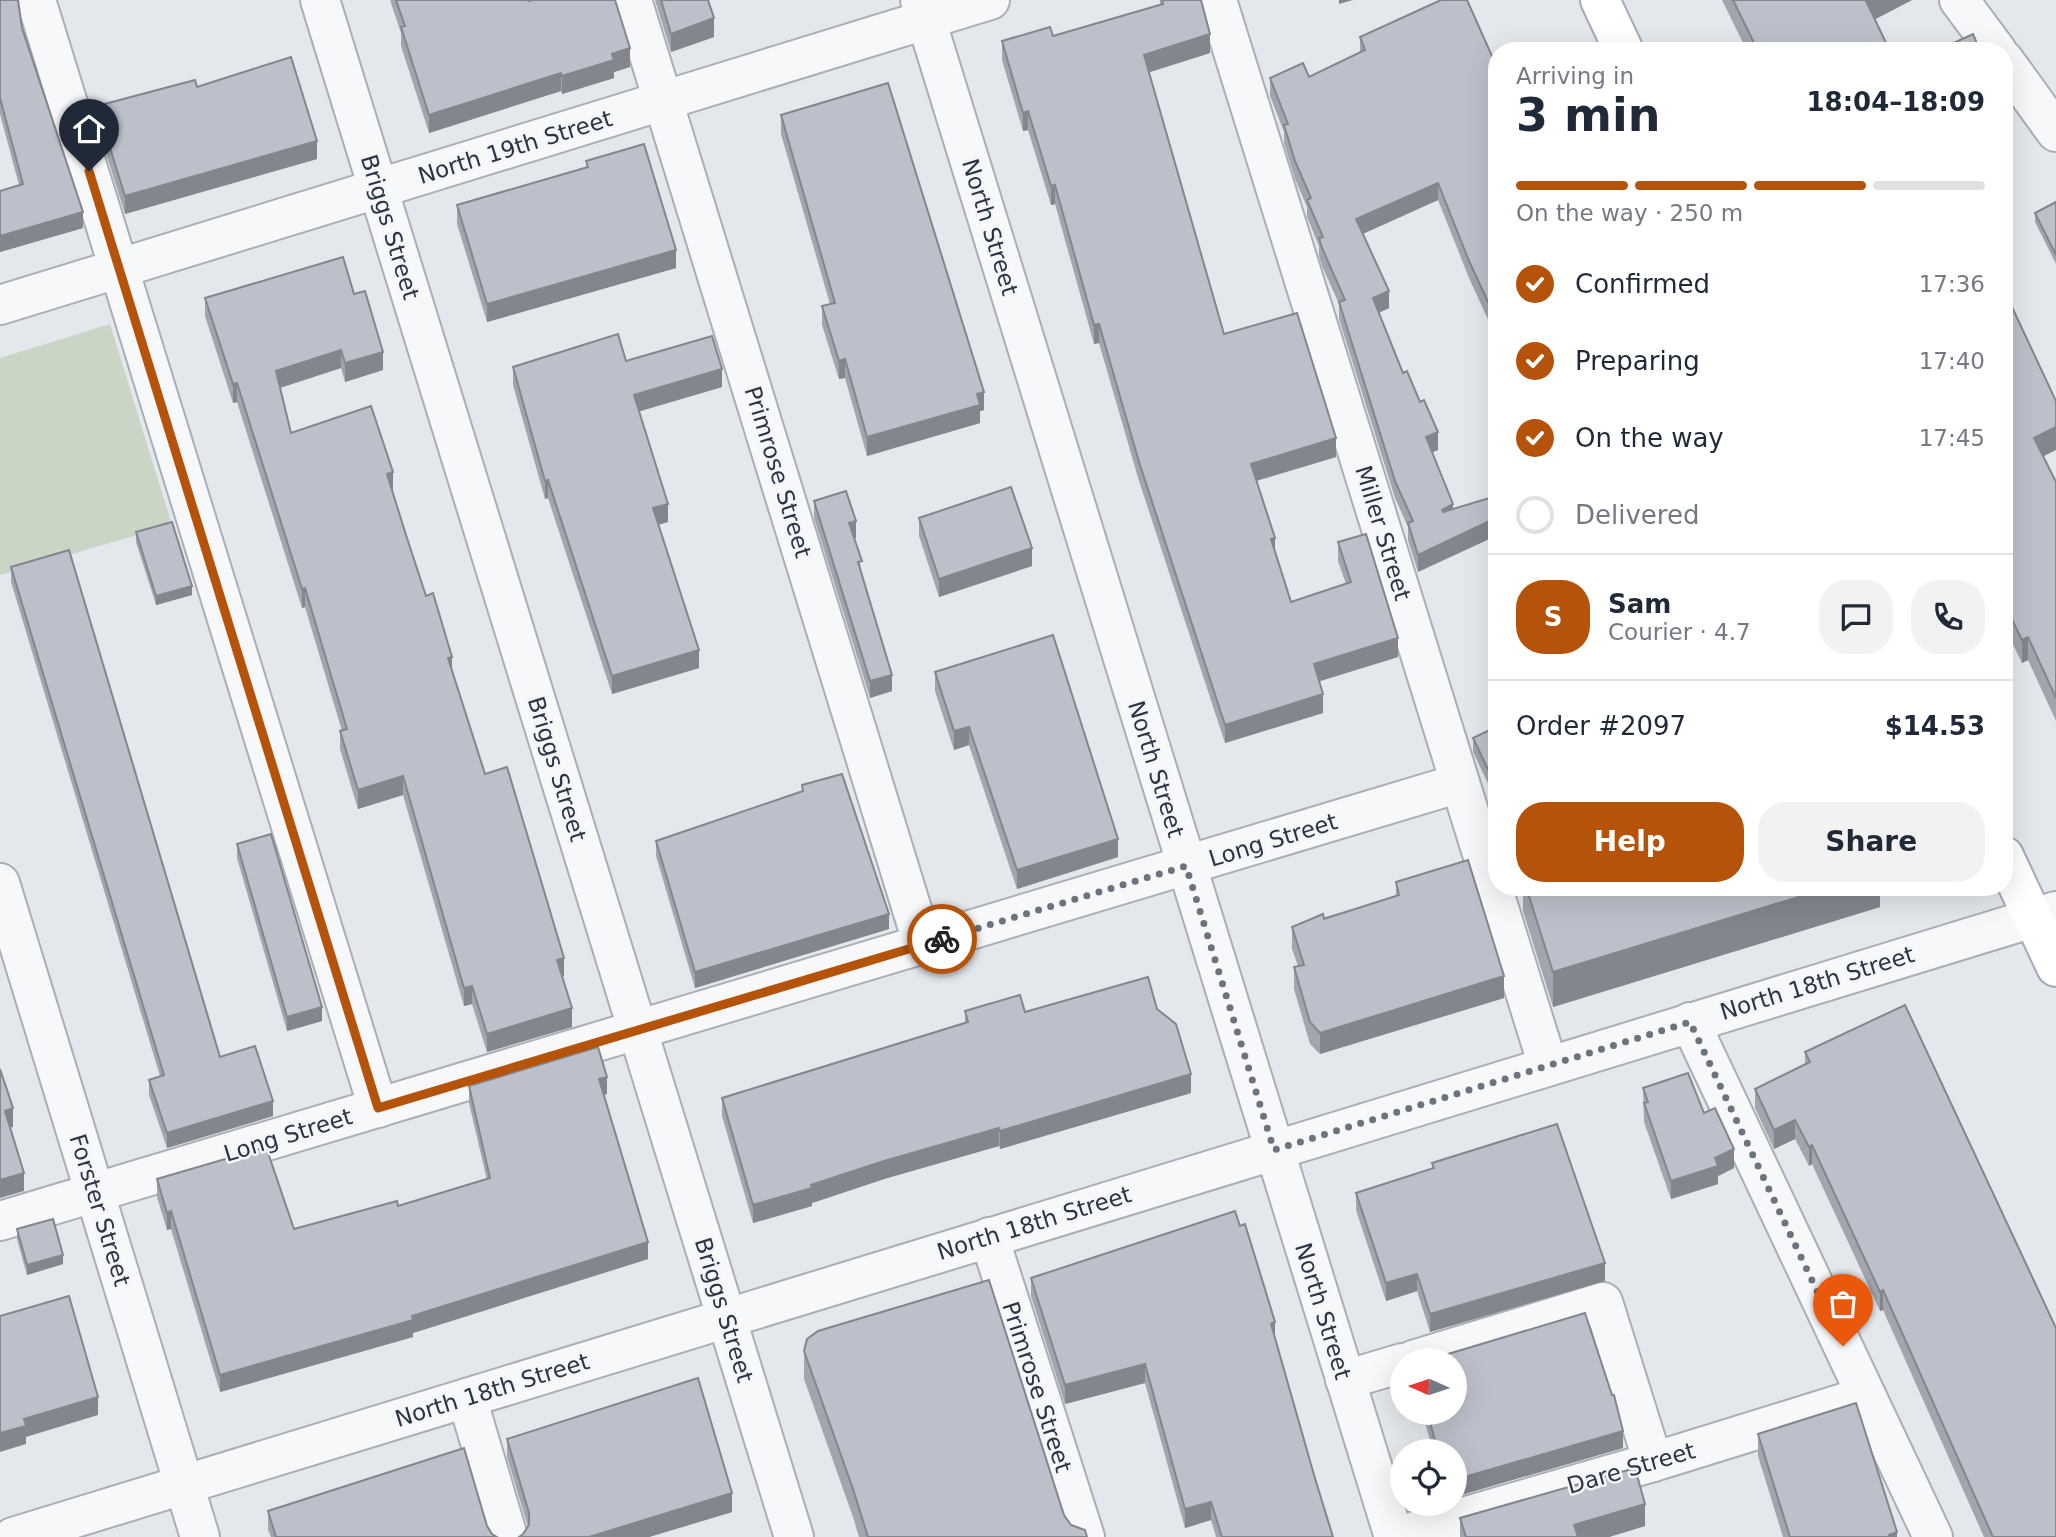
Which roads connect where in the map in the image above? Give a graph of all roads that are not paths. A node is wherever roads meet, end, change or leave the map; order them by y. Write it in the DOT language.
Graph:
graph roads {
  1 [pos="36,0"];
  2 [pos="320,0"];
  3 [pos="632,0"];
  4 [pos="990,0"];
  5 [pos="1217,0"];
  6 [pos="1600,0"];
  7 [pos="1959,0"];
  8 [pos="923,10"];
  9 [pos="1620,42"];
  10 [pos="1990,42"];
  11 [pos="2013,72"];
  12 [pos="663,101"];
  13 [pos="2056,132"];
  14 [pos="378,189"];
  15 [pos="119,269"];
  16 [pos="0,305"];
  17 [pos="1460,783"];
  18 [pos="1488,852"];
  19 [pos="1186,866"];
  20 [pos="2013,869"];
  21 [pos="0,883"];
  22 [pos="1505,896"];
  23 [pos="2045,915"];
  24 [pos="923,945"];
  25 [pos="2056,967"];
  26 [pos="1690,1022"];
  27 [pos="638,1030"];
  28 [pos="1548,1066"];
  29 [pos="378,1108"];
  30 [pos="1274,1150"];
  31 [pos="94,1193"];
  32 [pos="0,1221"];
  33 [pos="989,1237"];
  34 [pos="727,1318"];
  35 [pos="1452,1348"];
  36 [pos="1390,1367"];
  37 [pos="1345,1380"];
  38 [pos="1866,1396"];
  39 [pos="467,1398"];
  40 [pos="1653,1462"];
  41 [pos="184,1485"];
  42 [pos="13,1537"];
  43 [pos="200,1537"];
  44 [pos="509,1537"];
  45 [pos="794,1537"];
  46 [pos="1085,1537"];
  47 [pos="1394,1537"];
  48 [pos="1933,1537"];
  1 -- 15 [label="street"];
  2 -- 14 [label="street, Briggs Street"];
  3 -- 12 [label="street, Primrose Street"];
  4 -- 8 [label="street, North 19th Street"];
  5 -- 17 [label="street, Miller Street"];
  6 -- 9 [label="main road"];
  7 -- 10 [label="street"];
  8 -- 12 [label="street, North 19th Street"];
  8 -- 19 [label="street, North Street"];
  11 -- 13 [label="street"];
  12 -- 14 [label="street, North 19th Street"];
  12 -- 24 [label="street, Primrose Street"];
  14 -- 15 [label="street, North 19th Street"];
  14 -- 27 [label="street, Briggs Street"];
  15 -- 16 [label="street, North 19th Street"];
  15 -- 29 [label="street"];
  17 -- 18 [label="street, Miller Street"];
  17 -- 19 [label="street, Long Street"];
  19 -- 24 [label="street, Long Street"];
  19 -- 30 [label="street, North Street"];
  20 -- 23 [label="main road"];
  21 -- 31 [label="street, Forster Street"];
  22 -- 28 [label="street, Miller Street"];
  23 -- 25 [label="main road"];
  23 -- 26 [label="street, North 18th Street"];
  24 -- 27 [label="street, Long Street"];
  26 -- 28 [label="street, North 18th Street"];
  26 -- 38 [label="street"];
  27 -- 29 [label="street, Long Street"];
  27 -- 34 [label="street, Briggs Street"];
  28 -- 30 [label="street, North 18th Street"];
  29 -- 31 [label="street, Long Street"];
  30 -- 33 [label="street, North 18th Street"];
  30 -- 37 [label="street, North Street"];
  31 -- 32 [label="street, Long Street"];
  31 -- 41 [label="street, Forster Street"];
  33 -- 34 [label="street, North 18th Street"];
  33 -- 46 [label="street, Primrose Street"];
  34 -- 39 [label="street, North 18th Street"];
  34 -- 45 [label="street, Briggs Street"];
  35 -- 40 [label="street"];
  36 -- 37 [label="street"];
  37 -- 47 [label="street, North Street"];
  38 -- 40 [label="street, Dare Street"];
  38 -- 48 [label="street"];
  39 -- 41 [label="street, North 18th Street"];
  39 -- 44 [label="street"];
  40 -- 47 [label="street, Dare Street"];
  41 -- 42 [label="street, North 18th Street"];
  41 -- 43 [label="street, Forster Street"];
}
